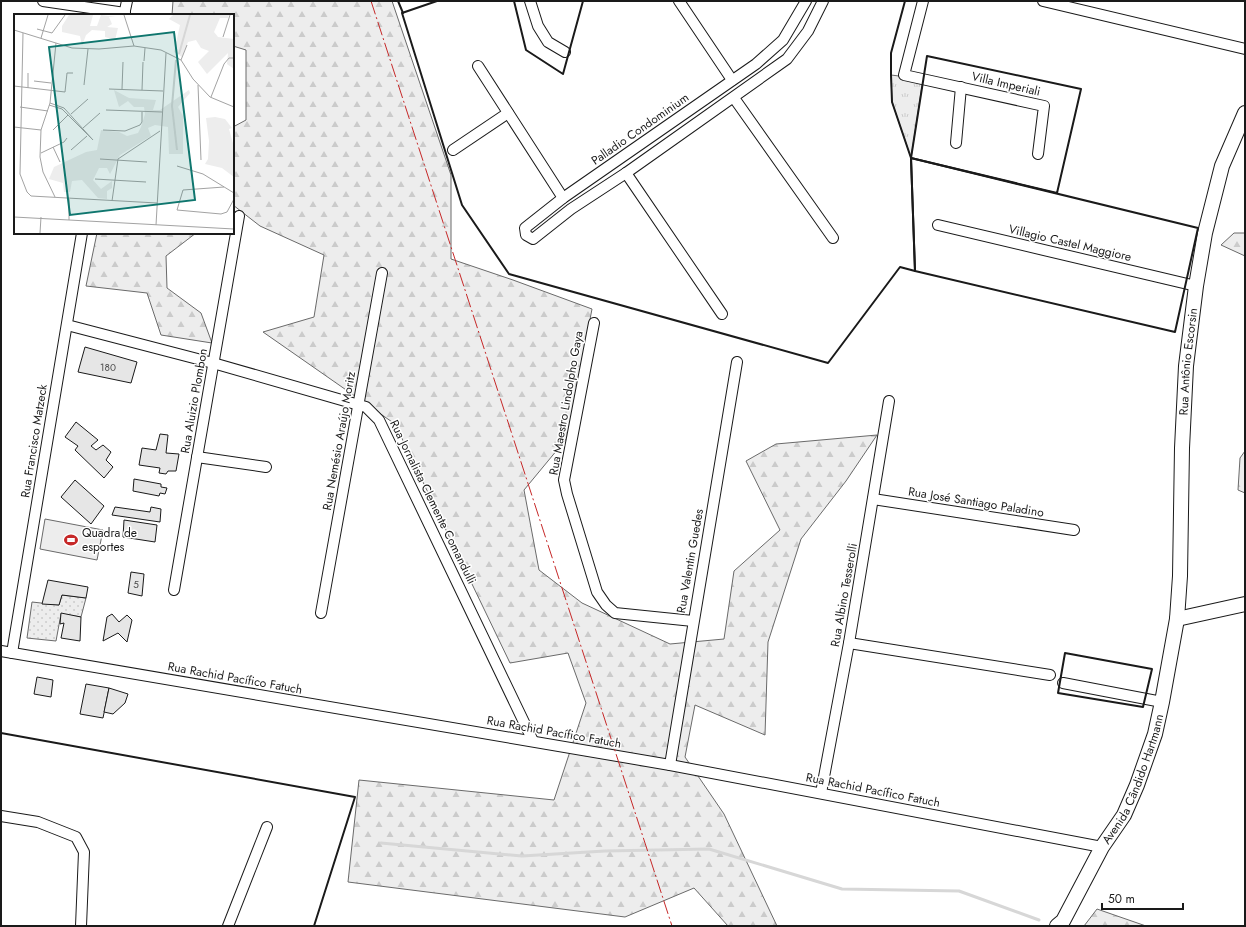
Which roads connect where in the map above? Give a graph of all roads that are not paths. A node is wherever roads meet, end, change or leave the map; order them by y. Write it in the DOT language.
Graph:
graph roads {
  1 [pos="43,1"];
  2 [pos="127,1"];
  3 [pos="530,1"];
  4 [pos="679,1"];
  5 [pos="823,1"];
  6 [pos="923,1"];
  7 [pos="1043,1"];
  8 [pos="804,3"];
  9 [pos="817,13"];
  10 [pos="125,14"];
  11 [pos="1245,49"];
  12 [pos="565,52"];
  13 [pos="478,66"];
  14 [pos="732,80"];
  15 [pos="961,87"];
  16 [pos="734,98"];
  17 [pos="508,113"];
  18 [pos="1245,113"];
  19 [pos="676,120"];
  20 [pos="684,131"];
  21 [pos="956,143"];
  22 [pos="453,150"];
  23 [pos="1038,154"];
  24 [pos="626,173"];
  25 [pos="563,198"];
  26 [pos="239,216"];
  27 [pos="938,224"];
  28 [pos="82,234"];
  29 [pos="833,238"];
  30 [pos="382,273"];
  31 [pos="1196,286"];
  32 [pos="722,314"];
  33 [pos="594,323"];
  34 [pos="66,325"];
  35 [pos="737,362"];
  36 [pos="213,363"];
  37 [pos="889,400"];
  38 [pos="358,404"];
  39 [pos="197,457"];
  40 [pos="266,467"];
  41 [pos="873,499"];
  42 [pos="1074,530"];
  43 [pos="174,590"];
  44 [pos="1245,604"];
  45 [pos="321,613"];
  46 [pos="1177,619"];
  47 [pos="693,621"];
  48 [pos="849,643"];
  49 [pos="1,651"];
  50 [pos="12,653"];
  51 [pos="1050,675"];
  52 [pos="1063,682"];
  53 [pos="1162,702"];
  54 [pos="534,741"];
  55 [pos="670,765"];
  56 [pos="821,793"];
  57 [pos="1,816"];
  58 [pos="267,827"];
  59 [pos="1102,847"];
  60 [pos="80,926"];
  61 [pos="228,926"];
  62 [pos="1058,926"];
  1 -- 10 [label="street"];
  2 -- 10 [label="street"];
  3 -- 12 [label="street"];
  4 -- 14 [label="street"];
  5 -- 9 [label="street, Palladio Condominium"];
  6 -- 15 [label="street, Villa Imperiali"];
  7 -- 11 [label="street"];
  8 -- 9 [label="street"];
  8 -- 14 [label="street, Palladio Condominium"];
  9 -- 16 [label="street, Palladio Condominium"];
  13 -- 17 [label="street"];
  14 -- 19 [label="street, Palladio Condominium"];
  15 -- 21 [label="street, Villa Imperiali"];
  15 -- 23 [label="street, Villa Imperiali"];
  16 -- 20 [label="street, Palladio Condominium"];
  16 -- 29 [label="street"];
  17 -- 22 [label="street"];
  17 -- 25 [label="street"];
  18 -- 31 [label="main road, Rua Antônio Escorsin"];
  19 -- 20 [label="street"];
  19 -- 25 [label="street, Palladio Condominium"];
  20 -- 24 [label="street, Palladio Condominium"];
  24 -- 25 [label="street, Palladio Condominium"];
  24 -- 32 [label="street"];
  26 -- 36 [label="street, Rua Aluizio Plombon"];
  27 -- 31 [label="street, Villagio Castel Maggiore"];
  28 -- 34 [label="street, Rua Francisco Matzeck"];
  30 -- 38 [label="street, Rua Nemésio Araújo Moritz"];
  31 -- 46 [label="main road, Rua Antônio Escorsin"];
  33 -- 47 [label="street, Rua Maestro Lindolpho Gaya"];
  34 -- 36 [label="street, Rua Jornalista Clemente Comandulli"];
  34 -- 50 [label="street, Rua Francisco Matzeck"];
  35 -- 47 [label="street, Rua Valentin Guedes"];
  36 -- 38 [label="street, Rua Jornalista Clemente Comandulli"];
  36 -- 39 [label="street, Rua Aluizio Plombon"];
  37 -- 41 [label="street, Rua Albino Tesserolli"];
  38 -- 45 [label="street, Rua Nemésio Araújo Moritz"];
  38 -- 54 [label="street, Rua Jornalista Clemente Comandulli"];
  39 -- 40 [label="street"];
  39 -- 43 [label="street, Rua Aluizio Plombon"];
  41 -- 42 [label="street, Rua José Santiago Paladino"];
  41 -- 48 [label="street, Rua Albino Tesserolli"];
  44 -- 46 [label="main road"];
  46 -- 53 [label="main road, Avenida Cândido Hartmann"];
  47 -- 55 [label="street, Rua Valentin Guedes"];
  48 -- 51 [label="street"];
  48 -- 56 [label="street, Rua Albino Tesserolli"];
  49 -- 50 [label="street, Rua Rachid Pacífico Fatuch"];
  50 -- 54 [label="street, Rua Rachid Pacífico Fatuch"];
  52 -- 53 [label="street"];
  53 -- 59 [label="main road, Avenida Cândido Hartmann"];
  54 -- 55 [label="street, Rua Rachid Pacífico Fatuch"];
  55 -- 56 [label="street, Rua Rachid Pacífico Fatuch"];
  56 -- 59 [label="street, Rua Rachid Pacífico Fatuch"];
  57 -- 60 [label="street"];
  58 -- 61 [label="street"];
  59 -- 62 [label="main road, Avenida Cândido Hartmann"];
}
